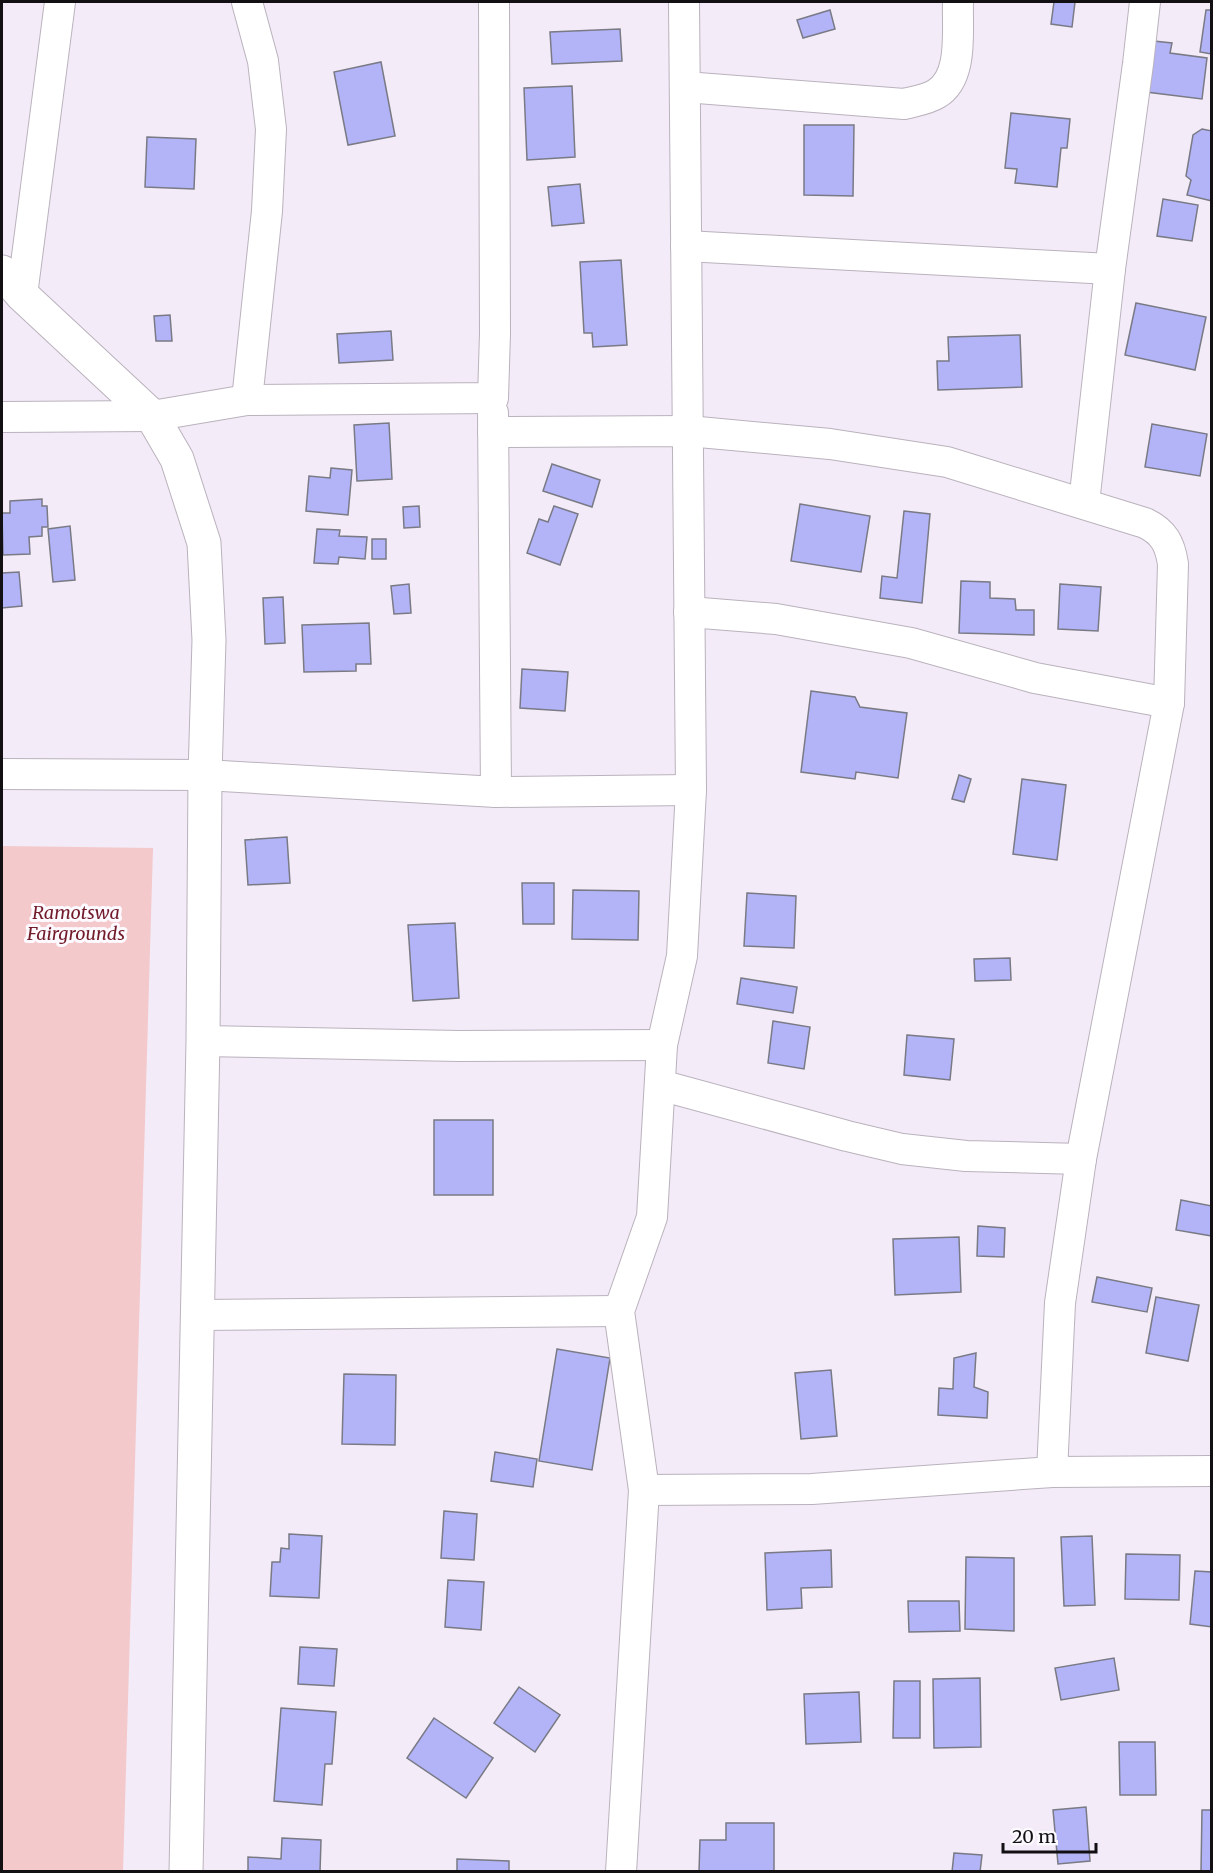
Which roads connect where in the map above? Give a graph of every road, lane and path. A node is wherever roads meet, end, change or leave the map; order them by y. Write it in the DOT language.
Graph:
graph roads {
  1 [pos="60,2"];
  2 [pos="248,2"];
  3 [pos="494,2"];
  4 [pos="684,2"];
  5 [pos="958,2"];
  6 [pos="1145,2"];
  7 [pos="685,87"];
  8 [pos="686,246"];
  9 [pos="1110,269"];
  10 [pos="12,283"];
  11 [pos="493,398"];
  12 [pos="247,400"];
  13 [pos="152,416"];
  14 [pos="2,417"];
  15 [pos="688,431"];
  16 [pos="493,432"];
  17 [pos="1084,503"];
  18 [pos="689,612"];
  19 [pos="1169,703"];
  20 [pos="2,774"];
  21 [pos="205,775"];
  22 [pos="691,790"];
  23 [pos="496,792"];
  24 [pos="203,1041"];
  25 [pos="662,1045"];
  26 [pos="660,1085"];
  27 [pos="1081,1159"];
  28 [pos="619,1311"];
  29 [pos="196,1315"];
  30 [pos="1212,1471"];
  31 [pos="1052,1472"];
  32 [pos="644,1490"];
  33 [pos="186,1872"];
  34 [pos="621,1872"];
  1 -- 10 [label="street"];
  2 -- 12 [label="street"];
  3 -- 11 [label="street"];
  4 -- 7 [label="street"];
  5 -- 7 [label="street"];
  6 -- 9 [label="street"];
  7 -- 8 [label="street"];
  8 -- 9 [label="street"];
  8 -- 15 [label="street"];
  9 -- 17 [label="street"];
  10 -- 13 [label="street"];
  11 -- 12 [label="street"];
  11 -- 16 [label="street"];
  12 -- 13 [label="street"];
  13 -- 14 [label="street"];
  13 -- 21 [label="street"];
  15 -- 16 [label="street"];
  15 -- 17 [label="street"];
  15 -- 18 [label="street"];
  16 -- 23 [label="street"];
  17 -- 19 [label="street"];
  18 -- 19 [label="street"];
  18 -- 22 [label="street"];
  19 -- 27 [label="street"];
  20 -- 21 [label="street"];
  21 -- 23 [label="street"];
  21 -- 24 [label="street"];
  22 -- 23 [label="street"];
  22 -- 25 [label="street"];
  24 -- 25 [label="street"];
  24 -- 29 [label="street"];
  25 -- 26 [label="street"];
  26 -- 27 [label="street"];
  26 -- 28 [label="street"];
  27 -- 31 [label="street"];
  28 -- 29 [label="street"];
  28 -- 32 [label="street"];
  29 -- 33 [label="street"];
  30 -- 31 [label="street"];
  31 -- 32 [label="street"];
  32 -- 34 [label="street"];
}
